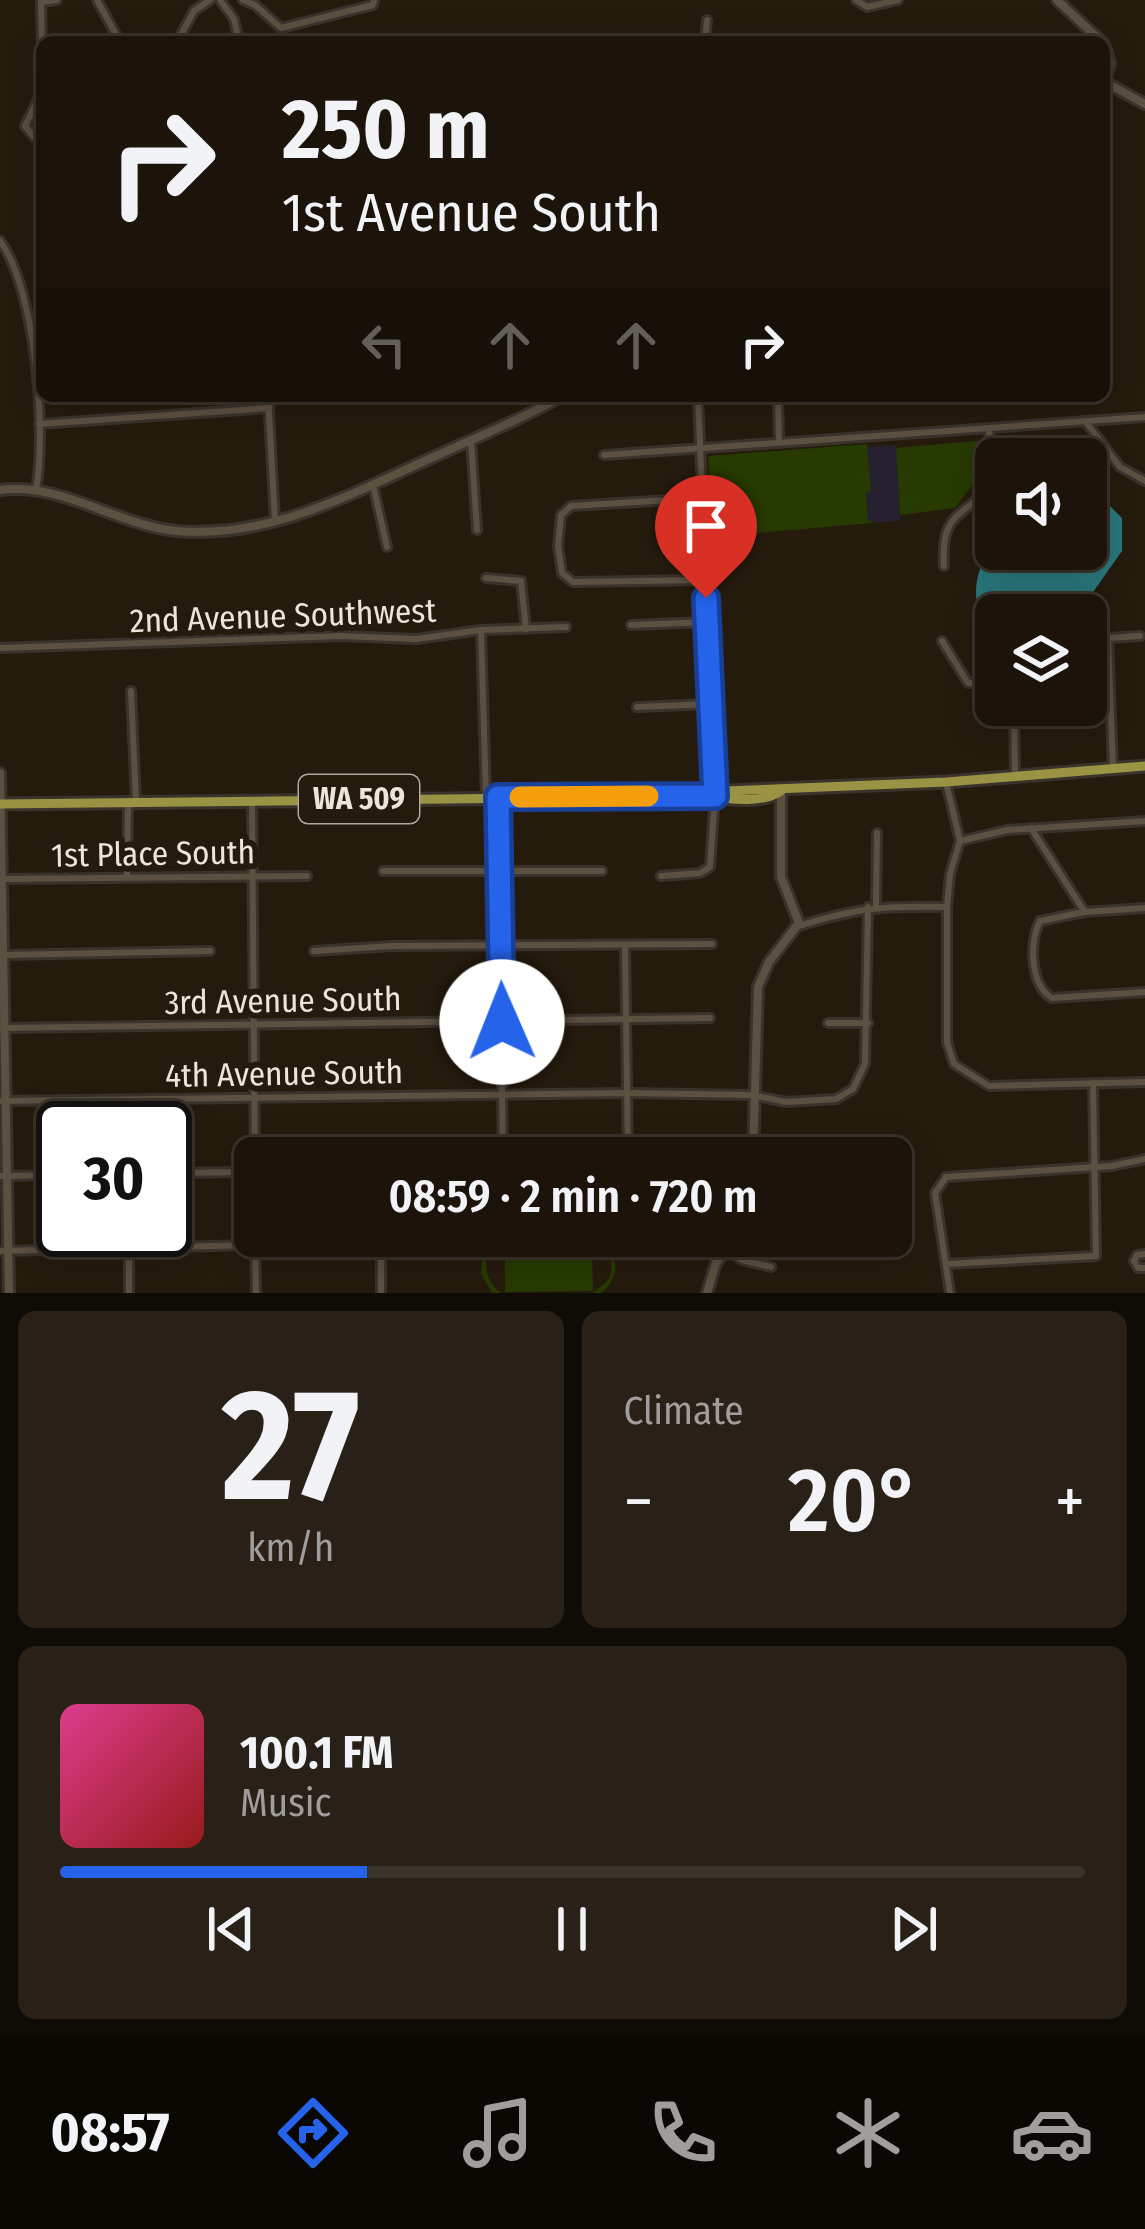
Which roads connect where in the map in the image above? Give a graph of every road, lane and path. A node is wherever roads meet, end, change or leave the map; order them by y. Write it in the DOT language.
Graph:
graph roads {
  1 [pos="57,0"];
  2 [pos="97,0"];
  3 [pos="210,0"];
  4 [pos="220,0"];
  5 [pos="243,0"];
  6 [pos="374,0"];
  7 [pos="856,0"];
  8 [pos="898,0"];
  9 [pos="1057,0"];
  10 [pos="41,1"];
  11 [pos="707,20"];
  12 [pos="42,36"];
  13 [pos="117,36"];
  14 [pos="180,36"];
  15 [pos="238,36"];
  16 [pos="706,36"];
  17 [pos="1096,36"];
  18 [pos="1110,86"];
  19 [pos="36,104"];
  20 [pos="1145,104"];
  21 [pos="36,136"];
  22 [pos="0,241"];
  23 [pos="36,369"];
  24 [pos="37,402"];
  25 [pos="268,402"];
  26 [pos="550,402"];
  27 [pos="698,402"];
  28 [pos="778,402"];
  29 [pos="269,408"];
  30 [pos="1145,417"];
  31 [pos="1084,421"];
  32 [pos="38,424"];
  33 [pos="989,430"];
  34 [pos="471,440"];
  35 [pos="779,442"];
  36 [pos="700,448"];
  37 [pos="604,455"];
  38 [pos="1145,481"];
  39 [pos="374,485"];
  40 [pos="36,489"];
  41 [pos="0,490"];
  42 [pos="701,498"];
  43 [pos="275,524"];
  44 [pos="477,530"];
  45 [pos="387,547"];
  46 [pos="944,566"];
  47 [pos="486,578"];
  48 [pos="705,580"];
  49 [pos="707,622"];
  50 [pos="631,625"];
  51 [pos="566,627"];
  52 [pos="526,628"];
  53 [pos="481,630"];
  54 [pos="1140,636"];
  55 [pos="942,641"];
  56 [pos="0,648"];
  57 [pos="975,685"];
  58 [pos="130,691"];
  59 [pos="711,704"];
  60 [pos="637,707"];
  61 [pos="1015,726"];
  62 [pos="1145,766"];
  63 [pos="1113,767"];
  64 [pos="0,773"];
  65 [pos="1016,774"];
  66 [pos="946,782"];
  67 [pos="781,791"];
  68 [pos="715,796"];
  69 [pos="492,797"];
  70 [pos="252,800"];
  71 [pos="132,802"];
  72 [pos="1,804"];
  73 [pos="1145,821"];
  74 [pos="1030,828"];
  75 [pos="877,833"];
  76 [pos="960,842"];
  77 [pos="383,871"];
  78 [pos="602,871"];
  79 [pos="501,872"];
  80 [pos="252,876"];
  81 [pos="307,876"];
  82 [pos="661,876"];
  83 [pos="128,877"];
  84 [pos="2,879"];
  85 [pos="872,906"];
  86 [pos="947,907"];
  87 [pos="1145,908"];
  88 [pos="1084,912"];
  89 [pos="799,926"];
  90 [pos="712,944"];
  91 [pos="625,946"];
  92 [pos="501,947"];
  93 [pos="314,950"];
  94 [pos="210,951"];
  95 [pos="3,955"];
  96 [pos="1145,992"];
  97 [pos="710,1018"];
  98 [pos="626,1021"];
  99 [pos="502,1022"];
  100 [pos="253,1023"];
  101 [pos="828,1023"];
  102 [pos="868,1023"];
  103 [pos="3,1028"];
  104 [pos="1145,1082"];
  105 [pos="1094,1083"];
  106 [pos="627,1093"];
  107 [pos="503,1095"];
  108 [pos="752,1095"];
  109 [pos="254,1097"];
  110 [pos="4,1101"];
  111 [pos="255,1137"];
  112 [pos="503,1137"];
  113 [pos="628,1137"];
  114 [pos="753,1137"];
  115 [pos="1145,1159"];
  116 [pos="1096,1167"];
  117 [pos="234,1172"];
  118 [pos="192,1173"];
  119 [pos="36,1175"];
  120 [pos="4,1176"];
  121 [pos="234,1242"];
  122 [pos="192,1245"];
  123 [pos="4,1250"];
  124 [pos="36,1250"];
  125 [pos="1145,1254"];
  126 [pos="129,1257"];
  127 [pos="255,1257"];
  128 [pos="381,1257"];
  129 [pos="721,1257"];
  130 [pos="737,1257"];
  131 [pos="947,1264"];
  132 [pos="771,1267"];
  133 [pos="1145,1268"];
  134 [pos="9,1293"];
  135 [pos="129,1293"];
  136 [pos="256,1293"];
  137 [pos="381,1293"];
  138 [pos="707,1293"];
  139 [pos="950,1293"];
  1 -- 10 [label="street"];
  2 -- 13 [label="street"];
  3 -- 14 [label="street"];
  4 -- 15 [label="street"];
  5 -- 6 [label="street"];
  7 -- 8 [label="street"];
  9 -- 17 [label="street"];
  10 -- 12 [label="street"];
  11 -- 16 [label="street"];
  18 -- 20 [label="street"];
  19 -- 21 [label="street"];
  22 -- 23 [label="street"];
  24 -- 32 [label="street"];
  25 -- 29 [label="street"];
  26 -- 34 [label="street"];
  27 -- 36 [label="street"];
  28 -- 35 [label="street"];
  29 -- 32 [label="street"];
  29 -- 43 [label="street"];
  30 -- 31 [label="street"];
  31 -- 33 [label="street"];
  31 -- 38 [label="street"];
  32 -- 40 [label="street"];
  33 -- 35 [label="street"];
  33 -- 46 [label="street"];
  34 -- 39 [label="street"];
  34 -- 44 [label="street"];
  35 -- 36 [label="street"];
  36 -- 37 [label="street"];
  36 -- 42 [label="street"];
  39 -- 43 [label="street"];
  39 -- 45 [label="street"];
  40 -- 41 [label="street"];
  40 -- 43 [label="street"];
  42 -- 48 [label="street"];
  42 -- 48 [label="street"];
  47 -- 52 [label="street"];
  48 -- 49 [label="street"];
  49 -- 50 [label="street"];
  49 -- 59 [label="street"];
  51 -- 52 [label="street, 2nd Avenue Southwest"];
  52 -- 53 [label="street, 2nd Avenue Southwest"];
  53 -- 56 [label="street, 2nd Avenue Southwest"];
  53 -- 69 [label="street"];
  54 -- 63 [label="street"];
  55 -- 57 [label="street"];
  58 -- 71 [label="street"];
  59 -- 60 [label="street"];
  59 -- 68 [label="street"];
  61 -- 65 [label="street"];
  62 -- 63 [label="main road, WA 509"];
  63 -- 65 [label="main road, WA 509"];
  64 -- 72 [label="street"];
  65 -- 66 [label="main road, WA 509"];
  66 -- 67 [label="main road, WA 509"];
  66 -- 76 [label="street"];
  67 -- 68 [label="main road, WA 509"];
  67 -- 89 [label="street"];
  68 -- 69 [label="main road, WA 509"];
  68 -- 82 [label="street"];
  69 -- 70 [label="main road, WA 509"];
  69 -- 79 [label="street"];
  70 -- 71 [label="main road, WA 509"];
  70 -- 80 [label="street"];
  71 -- 72 [label="main road, WA 509"];
  71 -- 83 [label="street"];
  72 -- 84 [label="street"];
  73 -- 74 [label="street"];
  74 -- 76 [label="street"];
  74 -- 88 [label="street"];
  75 -- 85 [label="street"];
  76 -- 86 [label="street"];
  77 -- 79 [label="street"];
  78 -- 79 [label="street"];
  79 -- 92 [label="street"];
  80 -- 81 [label="street, 1st Place South"];
  80 -- 83 [label="street, 1st Place South"];
  80 -- 100 [label="street"];
  83 -- 84 [label="street, 1st Place South"];
  84 -- 95 [label="street"];
  85 -- 86 [label="street"];
  85 -- 89 [label="street"];
  85 -- 102 [label="street"];
  86 -- 105 [label="street"];
  87 -- 88 [label="street"];
  88 -- 96 [label="street"];
  89 -- 108 [label="street"];
  90 -- 91 [label="street"];
  91 -- 92 [label="street"];
  91 -- 98 [label="street"];
  92 -- 93 [label="street"];
  92 -- 99 [label="street"];
  94 -- 95 [label="street"];
  95 -- 103 [label="street"];
  97 -- 98 [label="street, 3rd Avenue South"];
  98 -- 99 [label="street, 3rd Avenue South"];
  98 -- 106 [label="street"];
  99 -- 100 [label="street, 3rd Avenue South"];
  99 -- 107 [label="street"];
  100 -- 103 [label="street, 3rd Avenue South"];
  100 -- 109 [label="street"];
  101 -- 102 [label="street"];
  102 -- 108 [label="street, 4th Avenue South"];
  103 -- 110 [label="street"];
  104 -- 105 [label="street"];
  105 -- 116 [label="street"];
  106 -- 107 [label="street, 4th Avenue South"];
  106 -- 108 [label="street, 4th Avenue South"];
  106 -- 113 [label="street"];
  107 -- 109 [label="street, 4th Avenue South"];
  107 -- 112 [label="street"];
  108 -- 114 [label="street"];
  109 -- 110 [label="street, 4th Avenue South"];
  109 -- 111 [label="street"];
  110 -- 120 [label="street"];
  115 -- 116 [label="street"];
  116 -- 131 [label="street"];
  116 -- 131 [label="street"];
  117 -- 118 [label="street"];
  119 -- 120 [label="street"];
  120 -- 123 [label="street"];
  121 -- 122 [label="street"];
  123 -- 124 [label="street"];
  123 -- 134 [label="street"];
  125 -- 133 [label="street"];
  126 -- 135 [label="street"];
  127 -- 136 [label="street"];
  128 -- 137 [label="street"];
  129 -- 138 [label="street"];
  130 -- 132 [label="street"];
  131 -- 139 [label="street"];
}
